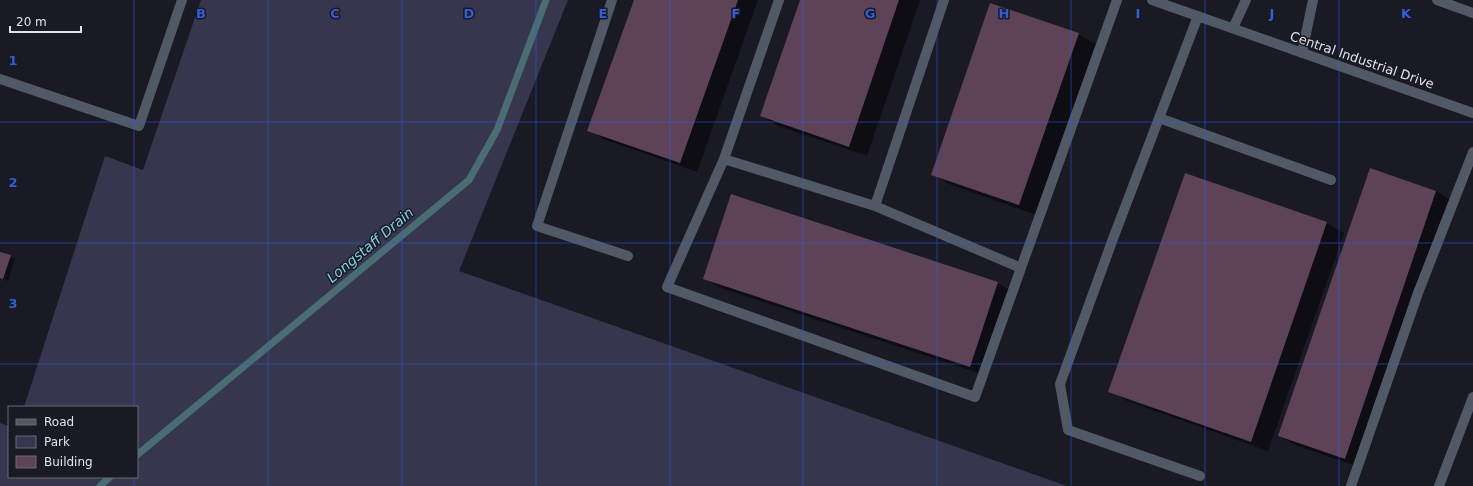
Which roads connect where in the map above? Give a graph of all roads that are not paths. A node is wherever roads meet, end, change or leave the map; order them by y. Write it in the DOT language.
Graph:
graph roads {
  1 [pos="182,0"];
  2 [pos="612,0"];
  3 [pos="779,0"];
  4 [pos="944,0"];
  5 [pos="1117,0"];
  6 [pos="1152,0"];
  7 [pos="1246,0"];
  8 [pos="1313,0"];
  9 [pos="1437,0"];
  10 [pos="1473,13"];
  11 [pos="1198,16"];
  12 [pos="1233,28"];
  13 [pos="1302,53"];
  14 [pos="0,78"];
  15 [pos="1473,112"];
  16 [pos="1159,118"];
  17 [pos="1473,152"];
  18 [pos="724,160"];
  19 [pos="1331,180"];
  20 [pos="875,206"];
  21 [pos="628,256"];
  22 [pos="1021,268"];
  23 [pos="1473,397"];
  24 [pos="1200,476"];
  25 [pos="1351,486"];
  26 [pos="1439,486"];
  1 -- 14 [label="street"];
  2 -- 21 [label="street"];
  3 -- 18 [label="street"];
  4 -- 20 [label="street"];
  5 -- 22 [label="street"];
  6 -- 11 [label="street, Central Industrial Drive"];
  7 -- 12 [label="street"];
  8 -- 13 [label="street"];
  9 -- 10 [label="street"];
  11 -- 12 [label="street, Central Industrial Drive"];
  11 -- 16 [label="street"];
  12 -- 13 [label="street, Central Industrial Drive"];
  13 -- 15 [label="street, Central Industrial Drive"];
  16 -- 19 [label="street"];
  16 -- 24 [label="street"];
  17 -- 25 [label="street"];
  18 -- 20 [label="street"];
  18 -- 22 [label="street"];
  20 -- 22 [label="street"];
  23 -- 26 [label="street"];
}
